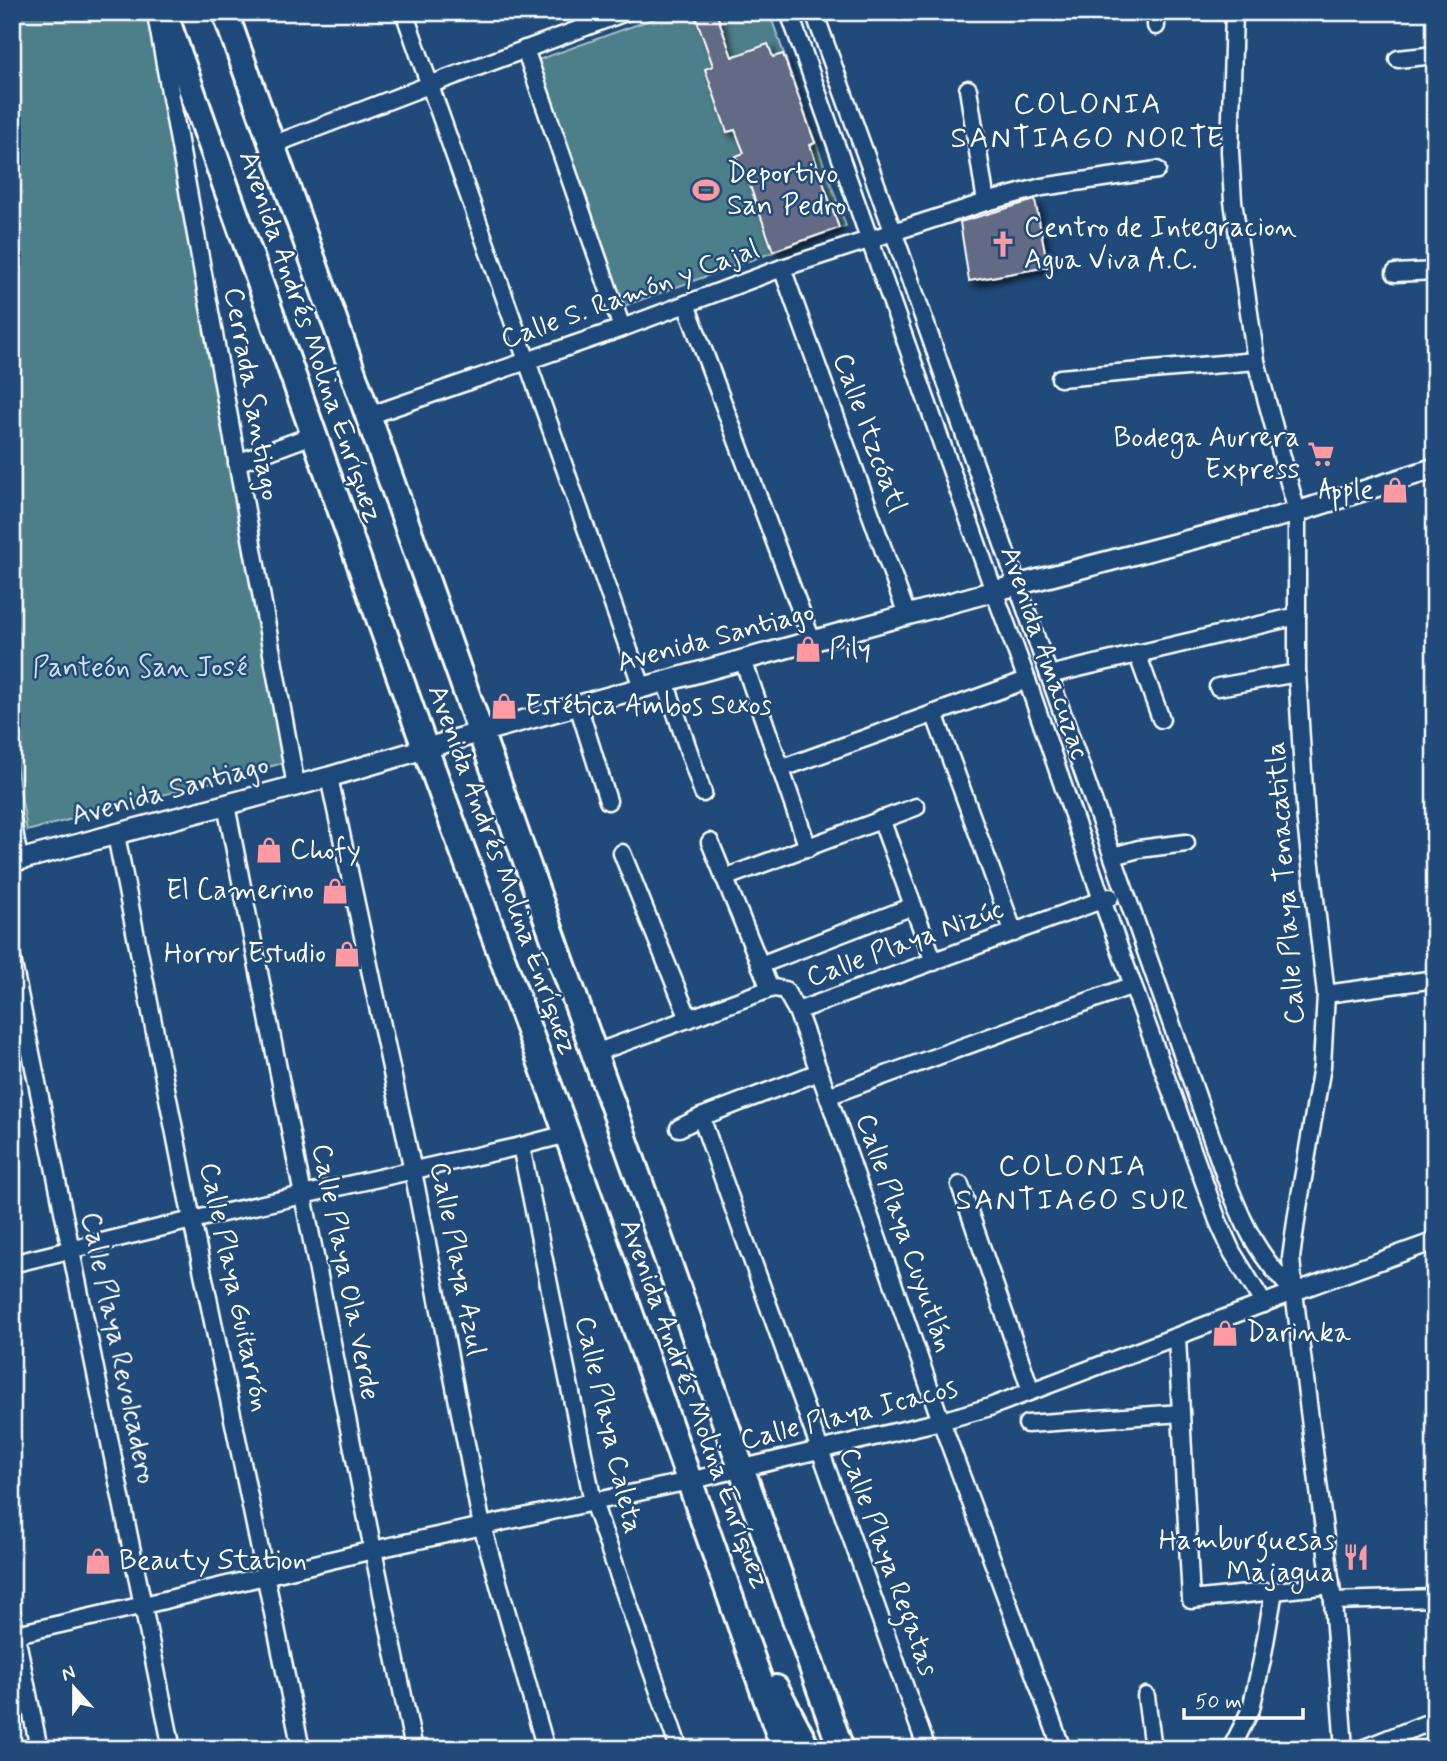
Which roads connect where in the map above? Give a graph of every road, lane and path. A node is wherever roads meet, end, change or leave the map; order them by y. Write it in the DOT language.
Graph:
graph roads {
  1 [pos="156,12"];
  2 [pos="164,12"];
  3 [pos="225,12"];
  4 [pos="404,12"];
  5 [pos="626,12"];
  6 [pos="789,12"];
  7 [pos="814,12"];
  8 [pos="1234,12"];
  9 [pos="525,49"];
  10 [pos="1435,55"];
  11 [pos="1398,59"];
  12 [pos="429,85"];
  13 [pos="968,89"];
  14 [pos="272,145"];
  15 [pos="1157,170"];
  16 [pos="986,202"];
  17 [pos="893,231"];
  18 [pos="870,239"];
  19 [pos="782,268"];
  20 [pos="1435,271"];
  21 [pos="1395,273"];
  22 [pos="686,304"];
  23 [pos="622,328"];
  24 [pos="527,360"];
  25 [pos="1256,361"];
  26 [pos="1060,378"];
  27 [pos="368,416"];
  28 [pos="313,435"];
  29 [pos="237,463"];
  30 [pos="1435,468"];
  31 [pos="1297,512"];
  32 [pos="1017,585"];
  33 [pos="994,591"];
  34 [pos="907,615"];
  35 [pos="1297,616"];
  36 [pos="812,641"];
  37 [pos="1137,653"];
  38 [pos="743,660"];
  39 [pos="1297,673"];
  40 [pos="1049,676"];
  41 [pos="1027,680"];
  42 [pos="665,681"];
  43 [pos="642,687"];
  44 [pos="1218,687"];
  45 [pos="578,705"];
  46 [pos="934,713"];
  47 [pos="1161,719"];
  48 [pos="481,732"];
  49 [pos="425,748"];
  50 [pos="780,769"];
  51 [pos="329,777"];
  52 [pos="296,786"];
  53 [pos="703,793"];
  54 [pos="608,801"];
  55 [pos="226,805"];
  56 [pos="916,807"];
  57 [pos="12,818"];
  58 [pos="881,819"];
  59 [pos="116,835"];
  60 [pos="710,842"];
  61 [pos="1185,843"];
  62 [pos="808,848"];
  63 [pos="622,853"];
  64 [pos="1113,856"];
  65 [pos="16,861"];
  66 [pos="724,878"];
  67 [pos="1125,891"];
  68 [pos="1102,900"];
  69 [pos="913,906"];
  70 [pos="1014,933"];
  71 [pos="12,959"];
  72 [pos="934,962"];
  73 [pos="760,964"];
  74 [pos="1435,979"];
  75 [pos="1133,985"];
  76 [pos="770,989"];
  77 [pos="1326,994"];
  78 [pos="797,1011"];
  79 [pos="689,1019"];
  80 [pos="595,1053"];
  81 [pos="819,1072"];
  82 [pos="828,1096"];
  83 [pos="701,1117"];
  84 [pos="679,1128"];
  85 [pos="567,1134"];
  86 [pos="521,1146"];
  87 [pos="413,1171"];
  88 [pos="960,1185"];
  89 [pos="303,1196"];
  90 [pos="192,1220"];
  91 [pos="1435,1241"];
  92 [pos="70,1249"];
  93 [pos="12,1264"];
  94 [pos="1294,1292"];
  95 [pos="1264,1304"];
  96 [pos="1177,1338"];
  97 [pos="1031,1391"];
  98 [pos="1181,1413"];
  99 [pos="941,1421"];
  100 [pos="1027,1424"];
  101 [pos="821,1450"];
  102 [pos="742,1469"];
  103 [pos="689,1481"];
  104 [pos="593,1502"];
  105 [pos="482,1526"];
  106 [pos="373,1550"];
  107 [pos="267,1575"];
  108 [pos="1274,1591"];
  109 [pos="1332,1593"];
  110 [pos="1435,1598"];
  111 [pos="144,1605"];
  112 [pos="736,1613"];
  113 [pos="12,1615"];
  114 [pos="14,1635"];
  115 [pos="1146,1696"];
  116 [pos="1425,1724"];
  117 [pos="39,1749"];
  118 [pos="172,1749"];
  119 [pos="301,1749"];
  120 [pos="414,1749"];
  121 [pos="546,1749"];
  122 [pos="679,1749"];
  123 [pos="784,1749"];
  124 [pos="808,1749"];
  125 [pos="841,1749"];
  126 [pos="927,1749"];
  127 [pos="1062,1749"];
  128 [pos="1153,1749"];
  129 [pos="1231,1749"];
  130 [pos="1344,1749"];
  131 [pos="1362,1749"];
  1 -- 29 [label="street, Cerrada Santiago"];
  2 -- 28 [label="main road, Avenida Andrés Molina Enríquez"];
  3 -- 14 [label="main road, Avenida Andrés Molina Enríquez"];
  4 -- 12 [label="street"];
  5 -- 9 [label="street"];
  6 -- 18 [label="street, Avenida Amacuzac"];
  7 -- 17 [label="street, Avenida Amacuzac"];
  8 -- 25 [label="street, Calle Playa Tenacatitla"];
  9 -- 12 [label="street"];
  9 -- 23 [label="street"];
  10 -- 11 [label="street"];
  12 -- 14 [label="street"];
  12 -- 24 [label="street"];
  13 -- 16 [label="street"];
  14 -- 27 [label="main road, Avenida Andrés Molina Enríquez"];
  15 -- 16 [label="street, Calle S. Ramón y Cajal"];
  16 -- 17 [label="street, Calle S. Ramón y Cajal"];
  17 -- 18 [label="street, Calle S. Ramón y Cajal"];
  17 -- 32 [label="street, Avenida Amacuzac"];
  18 -- 19 [label="street, Calle S. Ramón y Cajal"];
  18 -- 33 [label="street, Avenida Amacuzac"];
  19 -- 22 [label="street, Calle S. Ramón y Cajal"];
  19 -- 34 [label="street, Calle Itzcóatl"];
  20 -- 21 [label="street"];
  22 -- 23 [label="street, Calle S. Ramón y Cajal"];
  22 -- 36 [label="street"];
  23 -- 24 [label="street, Calle S. Ramón y Cajal"];
  24 -- 27 [label="street, Calle S. Ramón y Cajal"];
  24 -- 43 [label="street"];
  25 -- 26 [label="street"];
  25 -- 31 [label="street, Calle Playa Tenacatitla"];
  27 -- 48 [label="main road, Avenida Andrés Molina Enríquez"];
  28 -- 29 [label="street"];
  28 -- 49 [label="main road, Avenida Andrés Molina Enríquez"];
  29 -- 52 [label="street, Cerrada Santiago"];
  30 -- 31 [label="street, Avenida Santiago"];
  31 -- 32 [label="street, Avenida Santiago"];
  31 -- 35 [label="street, Calle Playa Tenacatitla"];
  32 -- 33 [label="street, Avenida Santiago"];
  32 -- 40 [label="street, Avenida Amacuzac"];
  33 -- 34 [label="street, Avenida Santiago"];
  33 -- 41 [label="street, Avenida Amacuzac"];
  34 -- 36 [label="street, Avenida Santiago"];
  35 -- 37 [label="street"];
  35 -- 39 [label="street, Calle Playa Tenacatitla"];
  36 -- 38 [label="street, Avenida Santiago"];
  37 -- 40 [label="street"];
  37 -- 47 [label="street"];
  38 -- 42 [label="street, Avenida Santiago"];
  38 -- 50 [label="street"];
  39 -- 44 [label="street"];
  39 -- 77 [label="street, Calle Playa Tenacatitla"];
  40 -- 64 [label="street, Avenida Amacuzac"];
  41 -- 46 [label="street"];
  41 -- 68 [label="street, Avenida Amacuzac"];
  42 -- 43 [label="street, Avenida Santiago"];
  42 -- 53 [label="street"];
  43 -- 45 [label="street, Avenida Santiago"];
  45 -- 48 [label="street, Avenida Santiago"];
  45 -- 54 [label="street"];
  46 -- 50 [label="street"];
  46 -- 70 [label="street"];
  48 -- 49 [label="street, Avenida Santiago"];
  48 -- 80 [label="main road, Avenida Andrés Molina Enríquez"];
  49 -- 51 [label="street, Avenida Santiago"];
  49 -- 85 [label="main road, Avenida Andrés Molina Enríquez"];
  50 -- 62 [label="street"];
  51 -- 52 [label="street, Avenida Santiago"];
  51 -- 87 [label="street, Calle Playa Azul"];
  52 -- 55 [label="street, Avenida Santiago"];
  55 -- 59 [label="street, Avenida Santiago"];
  55 -- 89 [label="street, Calle Playa Ola Verde"];
  56 -- 58 [label="street"];
  57 -- 65 [label="street"];
  58 -- 62 [label="street"];
  58 -- 69 [label="street"];
  59 -- 65 [label="street, Avenida Santiago"];
  59 -- 90 [label="street, Calle Playa Guitarrón"];
  60 -- 66 [label="street"];
  61 -- 64 [label="street"];
  62 -- 66 [label="street"];
  63 -- 79 [label="street"];
  64 -- 67 [label="street, Avenida Amacuzac"];
  66 -- 73 [label="street"];
  67 -- 68 [label="street, Calle Playa Nizúc"];
  67 -- 94 [label="street, Avenida Amacuzac"];
  68 -- 70 [label="street, Calle Playa Nizúc"];
  68 -- 75 [label="street, Avenida Amacuzac"];
  69 -- 72 [label="street"];
  69 -- 73 [label="street"];
  70 -- 72 [label="street, Calle Playa Nizúc"];
  71 -- 92 [label="street, Calle Playa Revolcadero"];
  72 -- 78 [label="street, Calle Playa Nizúc"];
  73 -- 76 [label="street"];
  74 -- 77 [label="street"];
  75 -- 82 [label="street"];
  75 -- 95 [label="street, Avenida Amacuzac"];
  76 -- 78 [label="street, Calle Playa Nizúc"];
  76 -- 79 [label="street, Calle Playa Nizúc"];
  77 -- 94 [label="street, Calle Playa Tenacatitla"];
  78 -- 81 [label="street, Calle Playa Cuyutlán"];
  79 -- 80 [label="street, Calle Playa Nizúc"];
  80 -- 102 [label="main road, Avenida Andrés Molina Enríquez"];
  81 -- 82 [label="street, Calle Playa Cuyutlán"];
  81 -- 83 [label="street"];
  82 -- 99 [label="street, Calle Playa Cuyutlán"];
  83 -- 84 [label="street"];
  83 -- 101 [label="street, Calle Playa Regatas"];
  85 -- 86 [label="street"];
  85 -- 103 [label="main road, Avenida Andrés Molina Enríquez"];
  86 -- 87 [label="street"];
  86 -- 104 [label="street, Calle Playa Caleta"];
  87 -- 89 [label="street"];
  87 -- 105 [label="street, Calle Playa Azul"];
  88 -- 97 [label="street"];
  89 -- 90 [label="street"];
  89 -- 106 [label="street, Calle Playa Ola Verde"];
  90 -- 92 [label="street"];
  90 -- 107 [label="street, Calle Playa Guitarrón"];
  91 -- 94 [label="street, Calle Playa Icacos"];
  92 -- 93 [label="street"];
  92 -- 111 [label="street, Calle Playa Revolcadero"];
  94 -- 95 [label="street, Calle Playa Icacos"];
  94 -- 109 [label="street, Calle Playa Tenacatitla"];
  95 -- 96 [label="street, Calle Playa Icacos"];
  96 -- 97 [label="street, Calle Playa Icacos"];
  96 -- 98 [label="street"];
  97 -- 99 [label="street, Calle Playa Icacos"];
  98 -- 100 [label="street"];
  98 -- 108 [label="street"];
  99 -- 101 [label="street, Calle Playa Icacos"];
  99 -- 127 [label="street, Calle Playa Cuyutlán"];
  101 -- 102 [label="street, Calle Playa Icacos"];
  101 -- 126 [label="street, Calle Playa Regatas"];
  102 -- 103 [label="street, Calle Playa Icacos"];
  102 -- 125 [label="main road, Avenida Andrés Molina Enríquez"];
  103 -- 104 [label="street, Calle Playa Icacos"];
  103 -- 112 [label="main road, Avenida Andrés Molina Enríquez"];
  104 -- 105 [label="street, Calle Playa Icacos"];
  104 -- 122 [label="street, Calle Playa Caleta"];
  105 -- 106 [label="street, Calle Playa Icacos"];
  105 -- 121 [label="street, Calle Playa Azul"];
  106 -- 107 [label="street, Calle Playa Icacos"];
  106 -- 120 [label="street, Calle Playa Ola Verde"];
  107 -- 111 [label="street, Calle Playa Icacos"];
  107 -- 119 [label="street, Calle Playa Guitarrón"];
  108 -- 109 [label="street"];
  108 -- 129 [label="street"];
  109 -- 110 [label="street"];
  109 -- 130 [label="street, Calle Playa Tenacatitla"];
  111 -- 114 [label="street, Calle Playa Icacos"];
  111 -- 118 [label="street, Calle Playa Revolcadero"];
  112 -- 123 [label="main road, Avenida Andrés Molina Enríquez"];
  112 -- 124 [label="main road"];
  113 -- 114 [label="street"];
  114 -- 117 [label="street"];
  115 -- 128 [label="street"];
  116 -- 131 [label="street"];
}
